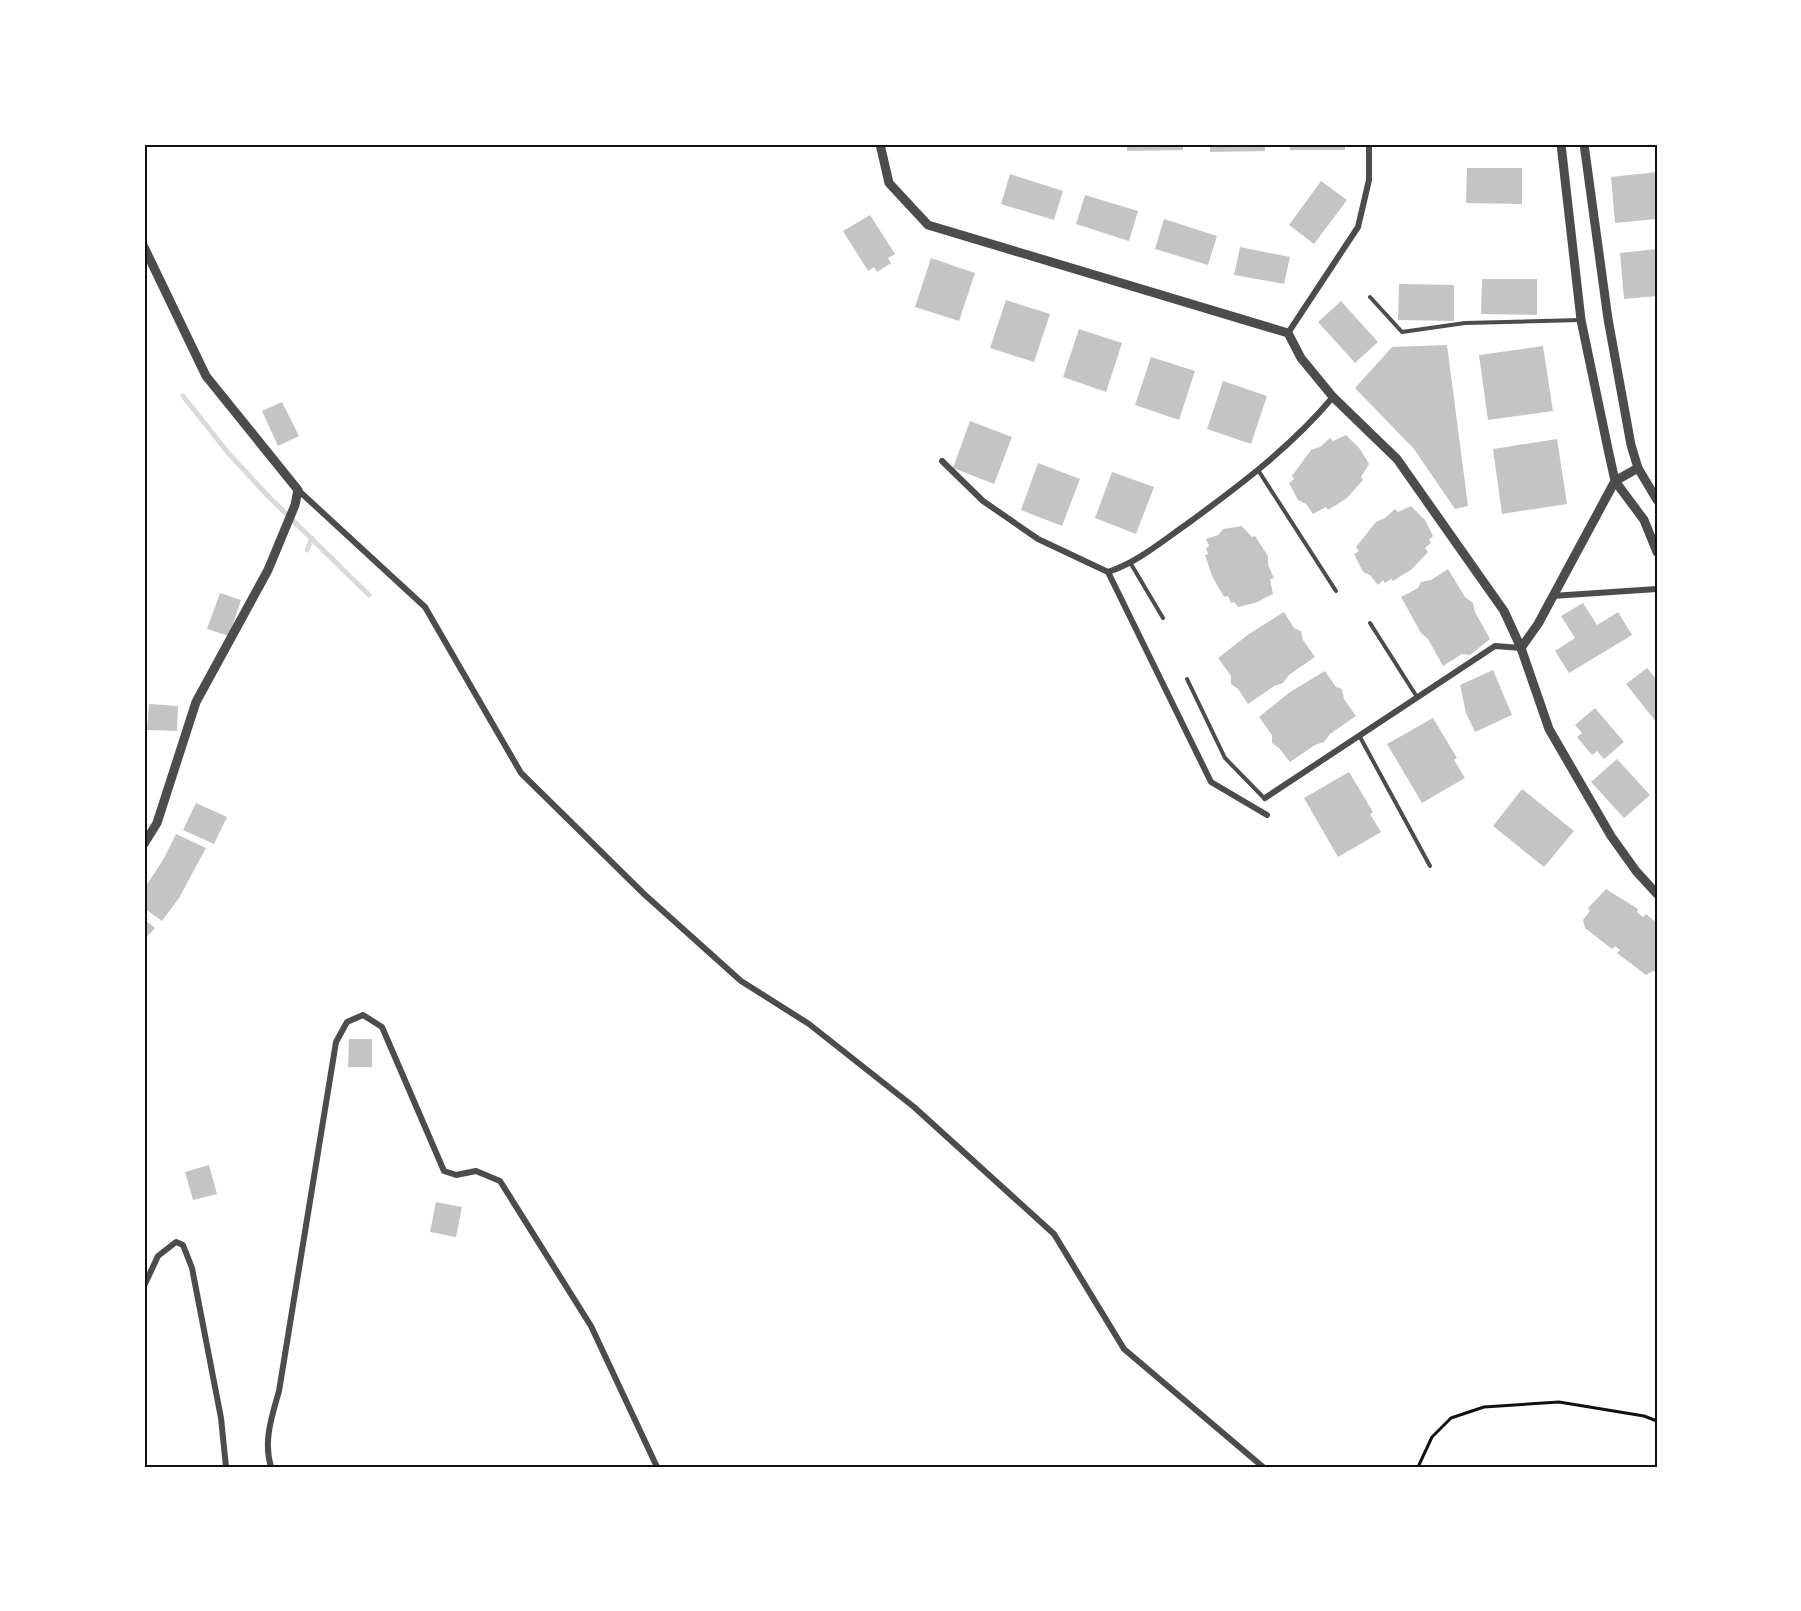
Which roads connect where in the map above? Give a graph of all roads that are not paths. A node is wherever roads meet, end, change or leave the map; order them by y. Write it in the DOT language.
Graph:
graph roads {
  1 [pos="880,144"];
  2 [pos="1369,144"];
  3 [pos="1561,144"];
  4 [pos="1584,144"];
  5 [pos="144,247"];
  6 [pos="1370,297"];
  7 [pos="1581,320"];
  8 [pos="1288,333"];
  9 [pos="1334,397"];
  10 [pos="942,461"];
  11 [pos="1638,468"];
  12 [pos="1258,470"];
  13 [pos="1616,481"];
  14 [pos="298,490"];
  15 [pos="1657,500"];
  16 [pos="1657,552"];
  17 [pos="1131,564"];
  18 [pos="1108,572"];
  19 [pos="1657,590"];
  20 [pos="1336,591"];
  21 [pos="1551,596"];
  22 [pos="1163,618"];
  23 [pos="1370,622"];
  24 [pos="1521,648"];
  25 [pos="1187,679"];
  26 [pos="1418,698"];
  27 [pos="1360,737"];
  28 [pos="1265,798"];
  29 [pos="1267,815"];
  30 [pos="144,844"];
  31 [pos="1430,866"];
  32 [pos="1657,894"];
  33 [pos="144,1286"];
  34 [pos="226,1467"];
  35 [pos="271,1467"];
  36 [pos="657,1467"];
  37 [pos="1263,1467"];
  1 -- 8 [label="street"];
  2 -- 8 [label="street"];
  3 -- 7 [label="street"];
  4 -- 11 [label="street"];
  5 -- 14 [label="street"];
  6 -- 7 [label="lane"];
  7 -- 13 [label="street"];
  8 -- 9 [label="street"];
  9 -- 12 [label="street"];
  9 -- 24 [label="street"];
  10 -- 18 [label="street"];
  11 -- 13 [label="street"];
  11 -- 15 [label="street"];
  12 -- 17 [label="street"];
  12 -- 20 [label="lane"];
  13 -- 16 [label="street"];
  13 -- 21 [label="street"];
  14 -- 30 [label="street"];
  14 -- 37 [label="street"];
  17 -- 18 [label="street"];
  17 -- 22 [label="lane"];
  18 -- 29 [label="street"];
  19 -- 21 [label="street"];
  21 -- 24 [label="street"];
  23 -- 26 [label="lane"];
  24 -- 26 [label="street"];
  24 -- 32 [label="street"];
  25 -- 28 [label="lane"];
  26 -- 27 [label="street"];
  27 -- 28 [label="street"];
  27 -- 31 [label="lane"];
  33 -- 34 [label="street"];
  35 -- 36 [label="street"];
}
